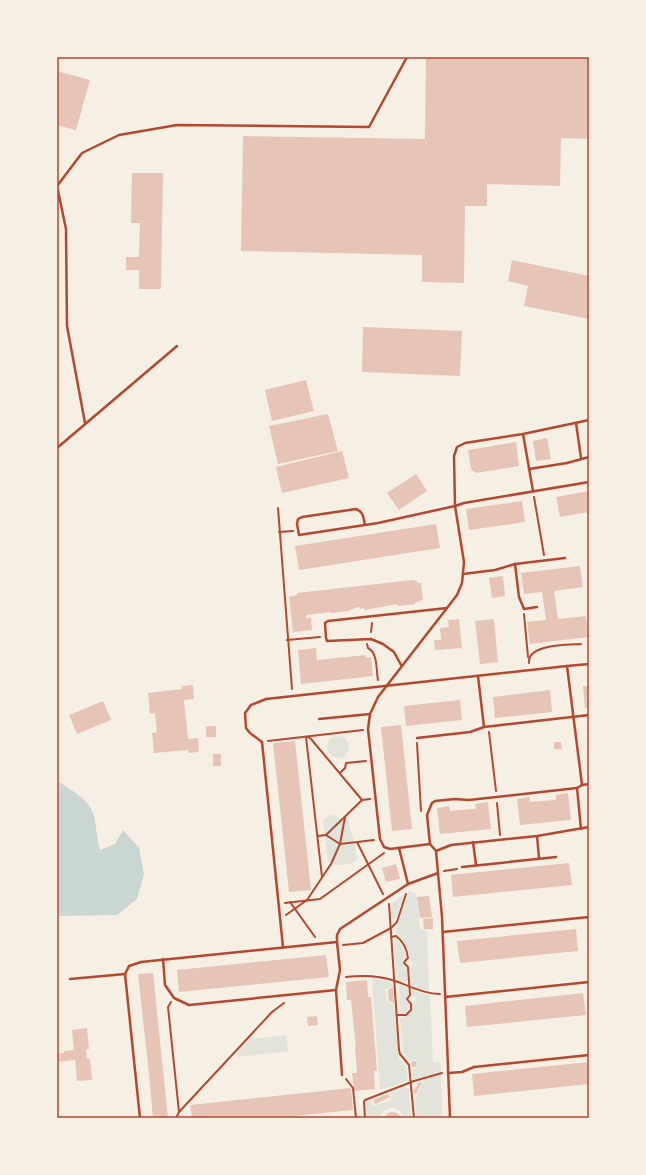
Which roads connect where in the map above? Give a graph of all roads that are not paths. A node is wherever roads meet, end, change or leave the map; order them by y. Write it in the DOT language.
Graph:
graph roads {
  1 [pos="407,57"];
  2 [pos="57,186"];
  3 [pos="177,346"];
  4 [pos="589,420"];
  5 [pos="85,423"];
  6 [pos="576,423"];
  7 [pos="524,434"];
  8 [pos="57,448"];
  9 [pos="589,457"];
  10 [pos="581,458"];
  11 [pos="529,469"];
  12 [pos="589,482"];
  13 [pos="533,492"];
  14 [pos="456,506"];
  15 [pos="365,525"];
  16 [pos="565,558"];
  17 [pos="515,564"];
  18 [pos="462,574"];
  19 [pos="537,607"];
  20 [pos="447,608"];
  21 [pos="589,664"];
  22 [pos="401,666"];
  23 [pos="567,666"];
  24 [pos="478,676"];
  25 [pos="384,687"];
  26 [pos="370,714"];
  27 [pos="589,715"];
  28 [pos="574,717"];
  29 [pos="320,719"];
  30 [pos="484,727"];
  31 [pos="417,738"];
  32 [pos="589,784"];
  33 [pos="582,785"];
  34 [pos="576,788"];
  35 [pos="589,827"];
  36 [pos="581,828"];
  37 [pos="537,836"];
  38 [pos="473,842"];
  39 [pos="430,844"];
  40 [pos="399,848"];
  41 [pos="436,851"];
  42 [pos="556,857"];
  43 [pos="539,858"];
  44 [pos="476,865"];
  45 [pos="462,866"];
  46 [pos="438,873"];
  47 [pos="408,884"];
  48 [pos="589,917"];
  49 [pos="443,932"];
  50 [pos="337,942"];
  51 [pos="283,947"];
  52 [pos="163,959"];
  53 [pos="125,974"];
  54 [pos="70,979"];
  55 [pos="589,982"];
  56 [pos="336,990"];
  57 [pos="445,996"];
  58 [pos="589,1055"];
  59 [pos="448,1073"];
  60 [pos="342,1075"];
  61 [pos="140,1118"];
  62 [pos="450,1118"];
  1 -- 2 [label="lane"];
  2 -- 5 [label="lane"];
  3 -- 5 [label="lane"];
  4 -- 6 [label="lane"];
  5 -- 8 [label="lane"];
  6 -- 7 [label="lane"];
  6 -- 10 [label="lane"];
  7 -- 11 [label="lane"];
  7 -- 14 [label="lane"];
  9 -- 10 [label="lane"];
  10 -- 11 [label="lane"];
  11 -- 13 [label="lane"];
  12 -- 13 [label="lane"];
  13 -- 14 [label="lane"];
  14 -- 15 [label="lane"];
  14 -- 18 [label="lane"];
  15 -- 15 [label="lane"];
  16 -- 17 [label="lane"];
  17 -- 18 [label="lane"];
  17 -- 19 [label="lane"];
  18 -- 20 [label="lane"];
  20 -- 22 [label="lane"];
  20 -- 22 [label="lane"];
  21 -- 23 [label="lane"];
  22 -- 25 [label="lane"];
  23 -- 24 [label="lane"];
  23 -- 28 [label="lane"];
  24 -- 25 [label="lane"];
  24 -- 30 [label="lane"];
  25 -- 26 [label="lane"];
  25 -- 51 [label="lane"];
  26 -- 29 [label="lane"];
  26 -- 40 [label="lane"];
  27 -- 28 [label="lane"];
  28 -- 30 [label="lane"];
  28 -- 33 [label="lane"];
  30 -- 31 [label="lane"];
  32 -- 33 [label="lane"];
  33 -- 34 [label="lane"];
  34 -- 36 [label="lane"];
  34 -- 39 [label="lane"];
  35 -- 36 [label="lane"];
  36 -- 37 [label="lane"];
  37 -- 38 [label="lane"];
  37 -- 43 [label="lane"];
  38 -- 41 [label="lane"];
  38 -- 44 [label="lane"];
  39 -- 40 [label="lane"];
  39 -- 41 [label="lane"];
  40 -- 47 [label="lane"];
  41 -- 46 [label="lane"];
  42 -- 43 [label="lane"];
  43 -- 44 [label="lane"];
  44 -- 45 [label="lane"];
  46 -- 47 [label="lane"];
  46 -- 49 [label="lane"];
  47 -- 50 [label="lane"];
  48 -- 49 [label="lane"];
  49 -- 57 [label="lane"];
  50 -- 51 [label="lane"];
  50 -- 56 [label="lane"];
  51 -- 52 [label="lane"];
  52 -- 53 [label="lane"];
  52 -- 56 [label="lane"];
  53 -- 54 [label="lane"];
  53 -- 61 [label="lane"];
  55 -- 57 [label="lane"];
  56 -- 60 [label="lane"];
  57 -- 59 [label="lane"];
  58 -- 59 [label="lane"];
  59 -- 62 [label="lane"];
}
